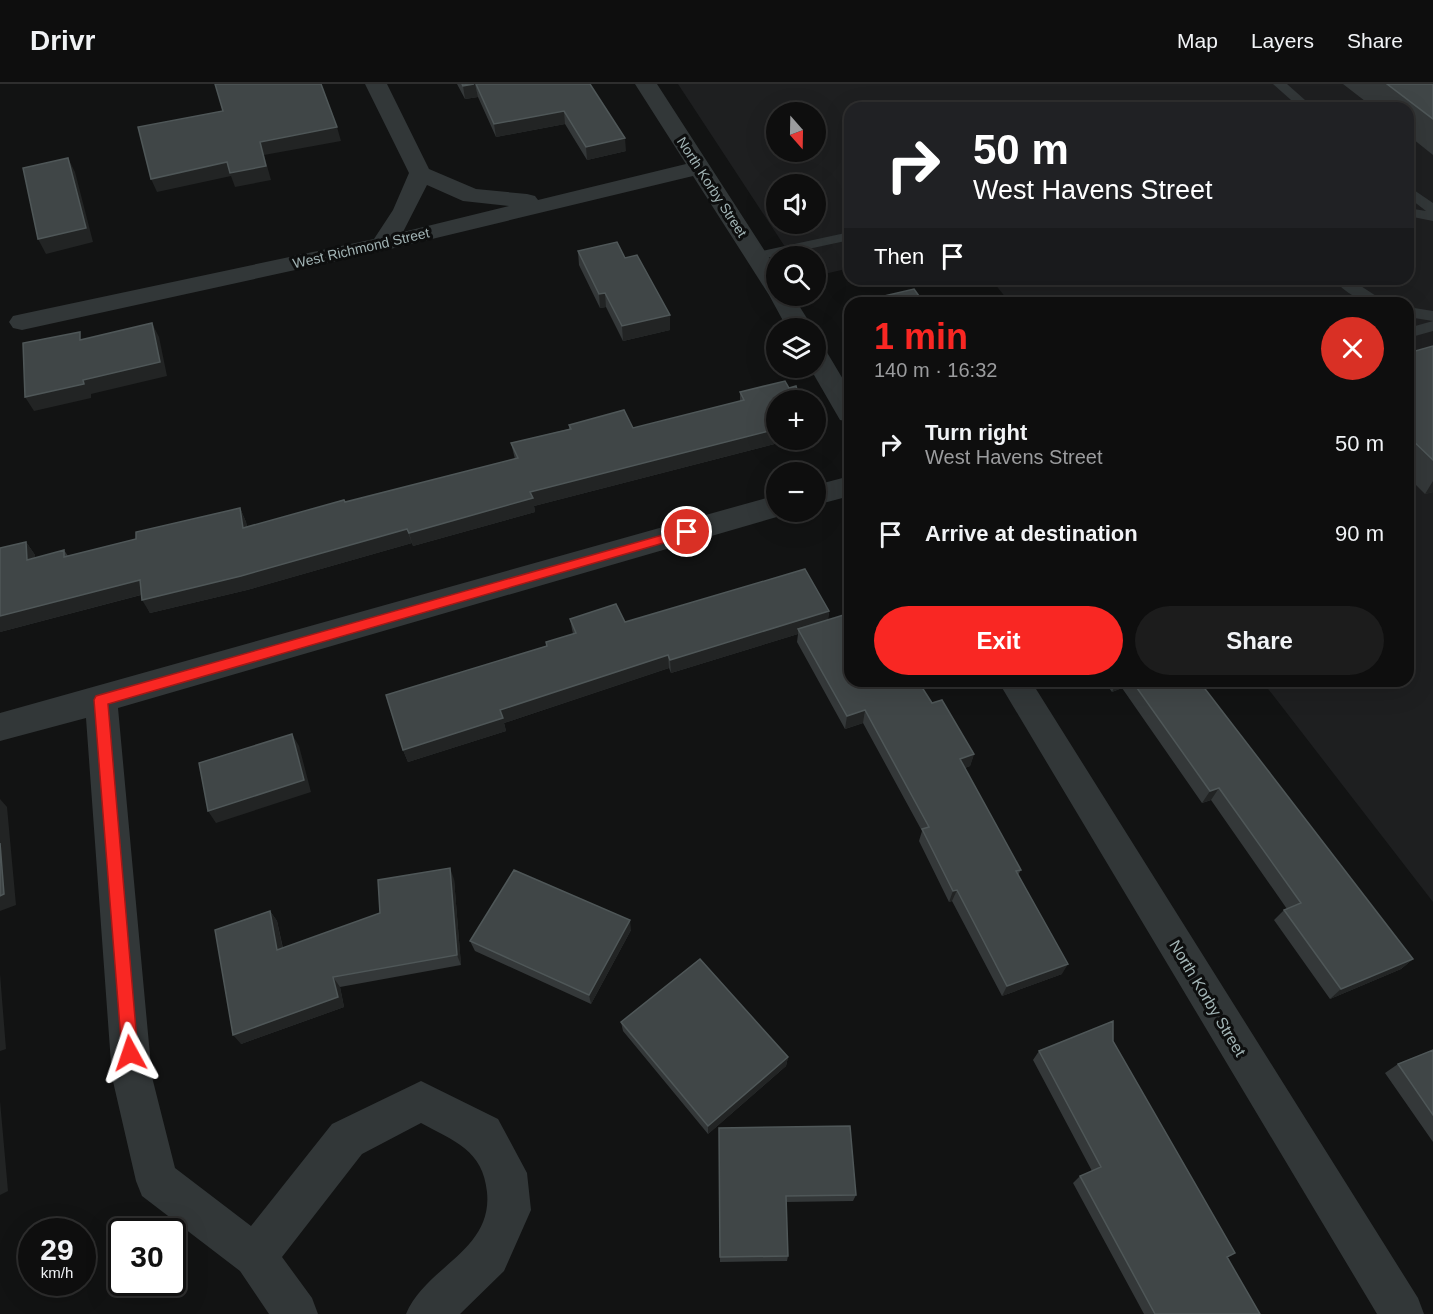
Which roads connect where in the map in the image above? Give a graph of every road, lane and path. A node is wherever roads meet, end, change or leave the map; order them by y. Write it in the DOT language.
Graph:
graph roads {
  1 [pos="376,84"];
  2 [pos="646,84"];
  3 [pos="1279,84"];
  4 [pos="1301,102"];
  5 [pos="699,168"];
  6 [pos="420,173"];
  7 [pos="1414,195"];
  8 [pos="583,197"];
  9 [pos="1433,210"];
  10 [pos="1414,213"];
  11 [pos="1433,217"];
  12 [pos="844,237"];
  13 [pos="382,244"];
  14 [pos="757,256"];
  15 [pos="766,271"];
  16 [pos="1349,285"];
  17 [pos="1367,297"];
  18 [pos="1414,313"];
  19 [pos="1433,316"];
  20 [pos="22,322"];
  21 [pos="1433,326"];
  22 [pos="1414,331"];
  23 [pos="826,372"];
  24 [pos="844,403"];
  25 [pos="844,488"];
  26 [pos="826,492"];
  27 [pos="766,509"];
  28 [pos="1018,687"];
  29 [pos="100,700"];
  30 [pos="0,727"];
  31 [pos="255,1256"];
  32 [pos="296,1314"];
  33 [pos="428,1314"];
  34 [pos="1402,1314"];
  1 -- 6 [label="street"];
  2 -- 5 [label="street, North Korby Street"];
  3 -- 4 [label="lane"];
  5 -- 8 [label="street, West Richmond Street"];
  5 -- 14 [label="street, North Korby Street"];
  6 -- 8 [label="street"];
  6 -- 13 [label="street"];
  7 -- 9 [label="lane"];
  8 -- 13 [label="street, West Richmond Street"];
  10 -- 11 [label="lane"];
  12 -- 14 [label="lane"];
  13 -- 20 [label="street, West Richmond Street"];
  14 -- 15 [label="street, North Korby Street"];
  16 -- 17 [label="lane"];
  18 -- 19 [label="lane"];
  21 -- 22 [label="lane"];
  23 -- 24 [label="street"];
  25 -- 26 [label="street"];
  27 -- 29 [label="street"];
  28 -- 34 [label="street, North Korby Street"];
  29 -- 30 [label="street"];
  29 -- 31 [label="street"];
  31 -- 32 [label="street"];
  31 -- 33 [label="street"];
}
